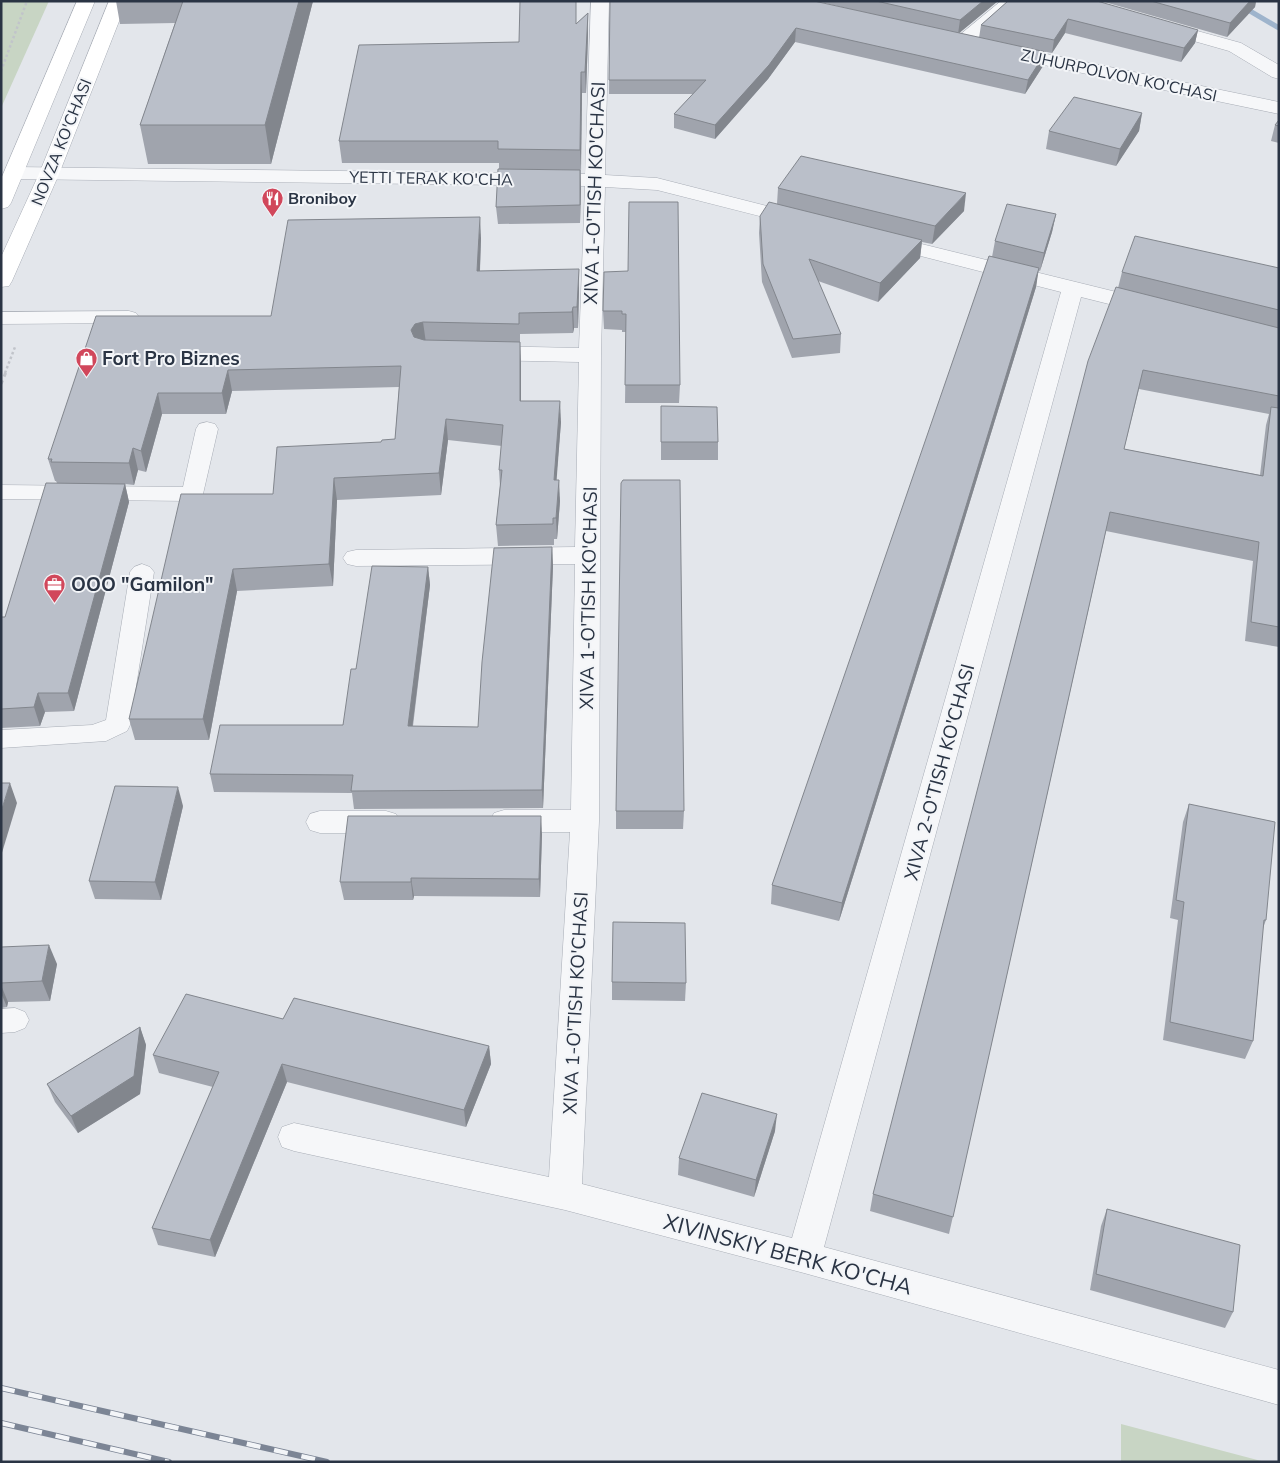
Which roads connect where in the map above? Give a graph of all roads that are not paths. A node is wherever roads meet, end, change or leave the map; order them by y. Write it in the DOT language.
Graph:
graph roads {
  1 [pos="86,1"];
  2 [pos="118,1"];
  3 [pos="600,1"];
  4 [pos="1011,1"];
  5 [pos="1140,20"];
  6 [pos="944,38"];
  7 [pos="962,42"];
  8 [pos="1279,73"];
  9 [pos="1279,108"];
  10 [pos="14,173"];
  11 [pos="49,174"];
  12 [pos="594,180"];
  13 [pos="1,203"];
  14 [pos="822,225"];
  15 [pos="870,237"];
  16 [pos="1,281"];
  17 [pos="1073,288"];
  18 [pos="1166,311"];
  19 [pos="143,317"];
  20 [pos="1,318"];
  21 [pos="465,352"];
  22 [pos="590,355"];
  23 [pos="207,429"];
  24 [pos="1,492"];
  25 [pos="589,555"];
  26 [pos="356,558"];
  27 [pos="142,572"];
  28 [pos="1,739"];
  29 [pos="585,821"];
  30 [pos="320,822"];
  31 [pos="408,822"];
  32 [pos="477,822"];
  33 [pos="294,1137"];
  34 [pos="565,1195"];
  35 [pos="804,1257"];
  36 [pos="1279,1388"];
  1 -- 10 [label="main road, NOVZA KO'CHASI"];
  2 -- 11 [label="main road, NOVZA KO'CHASI"];
  3 -- 12 [label="street, XIVA 1-O'TISH KO'CHASI"];
  4 -- 7 [label="lane"];
  5 -- 8 [label="street"];
  6 -- 7 [label="street, ZUHURPOLVON KO'CHASI"];
  7 -- 9 [label="street, ZUHURPOLVON KO'CHASI"];
  10 -- 11 [label="street, YETTI TERAK KO'CHA"];
  10 -- 13 [label="main road, NOVZA KO'CHASI"];
  11 -- 12 [label="street, YETTI TERAK KO'CHA"];
  11 -- 16 [label="main road, NOVZA KO'CHASI"];
  12 -- 14 [label="street, YETTI TERAK KO'CHA"];
  12 -- 22 [label="street, XIVA 1-O'TISH KO'CHASI"];
  15 -- 17 [label="street"];
  17 -- 18 [label="street"];
  17 -- 35 [label="street, XIVA 2-O'TISH KO'CHASI"];
  19 -- 20 [label="lane"];
  21 -- 22 [label="street"];
  22 -- 25 [label="street, XIVA 1-O'TISH KO'CHASI"];
  23 -- 24 [label="lane"];
  25 -- 26 [label="street"];
  25 -- 29 [label="street, XIVA 1-O'TISH KO'CHASI"];
  27 -- 28 [label="lane"];
  29 -- 32 [label="street"];
  29 -- 34 [label="street, XIVA 1-O'TISH KO'CHASI"];
  30 -- 31 [label="street"];
  33 -- 34 [label="street, XIVINSKIY BERK KO'CHA"];
  34 -- 35 [label="street, XIVINSKIY BERK KO'CHA"];
  35 -- 36 [label="street, XIVINSKIY BERK KO'CHA"];
}
